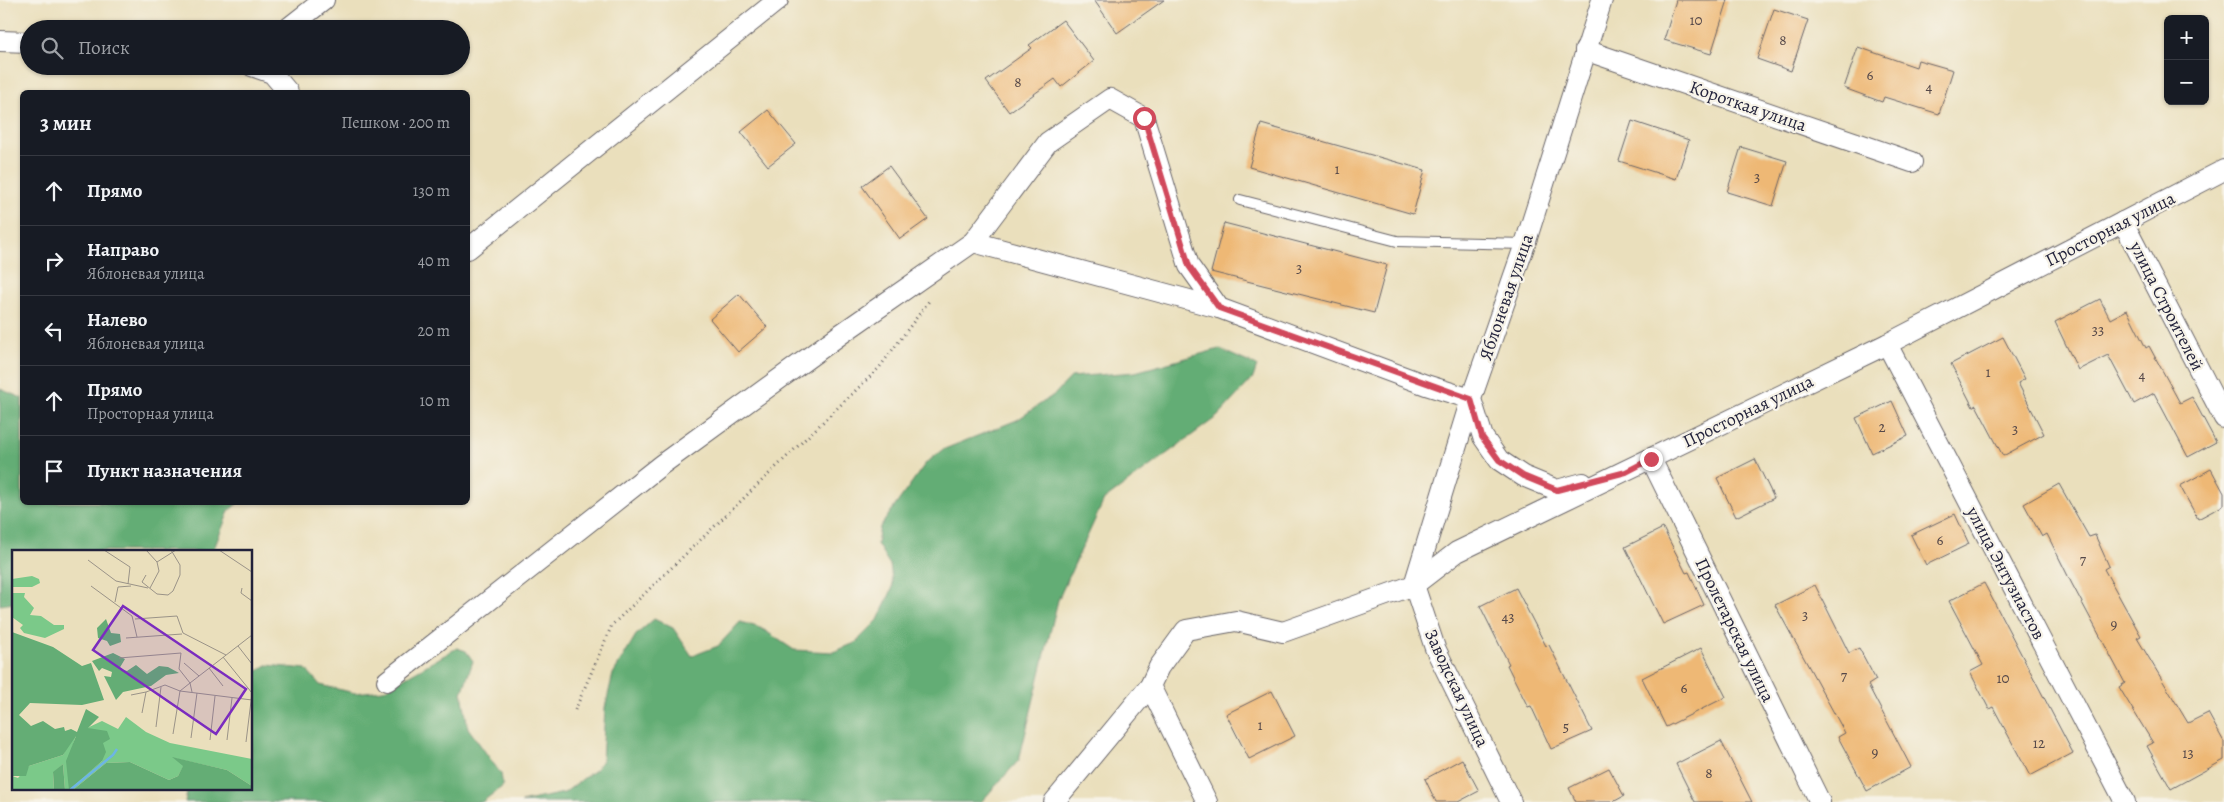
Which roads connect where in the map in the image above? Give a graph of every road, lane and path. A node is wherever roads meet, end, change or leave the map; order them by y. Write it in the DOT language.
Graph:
graph roads {
  1 [pos="324,0"];
  2 [pos="778,0"];
  3 [pos="1602,0"];
  4 [pos="298,20"];
  5 [pos="0,41"];
  6 [pos="20,42"];
  7 [pos="1585,50"];
  8 [pos="274,75"];
  9 [pos="286,90"];
  10 [pos="1912,162"];
  11 [pos="2224,170"];
  12 [pos="1240,200"];
  13 [pos="2123,222"];
  14 [pos="973,242"];
  15 [pos="1525,244"];
  16 [pos="470,247"];
  17 [pos="932,297"];
  18 [pos="1219,308"];
  19 [pos="1887,344"];
  20 [pos="1471,399"];
  21 [pos="2224,418"];
  22 [pos="1651,459"];
  23 [pos="1626,472"];
  24 [pos="1414,586"];
  25 [pos="387,680"];
  26 [pos="1150,686"];
  27 [pos="575,710"];
  28 [pos="1054,802"];
  29 [pos="1207,802"];
  30 [pos="1511,802"];
  31 [pos="1820,802"];
  32 [pos="2125,802"];
  1 -- 4 [label="street"];
  2 -- 16 [label="street"];
  3 -- 7 [label="street, Яблоневая улица"];
  5 -- 6 [label="street"];
  7 -- 10 [label="street, Короткая улица"];
  7 -- 15 [label="street, Яблоневая улица"];
  8 -- 9 [label="street"];
  11 -- 13 [label="street, Просторная улица"];
  12 -- 15 [label="lane"];
  13 -- 19 [label="street, Просторная улица"];
  13 -- 21 [label="street, улица Строителей"];
  14 -- 18 [label="street"];
  14 -- 18 [label="street"];
  14 -- 25 [label="street"];
  15 -- 20 [label="street, Яблоневая улица"];
  17 -- 27 [label="path"];
  18 -- 20 [label="street"];
  19 -- 22 [label="street, Просторная улица"];
  19 -- 32 [label="street, улица Энтузиастов"];
  20 -- 23 [label="street"];
  20 -- 24 [label="street"];
  22 -- 23 [label="street, Просторная улица"];
  22 -- 31 [label="street, Пролетарская улица"];
  23 -- 24 [label="street, Просторная улица"];
  24 -- 26 [label="street, Просторная улица"];
  24 -- 30 [label="street, Заводская улица"];
  26 -- 28 [label="street, Просторная улица"];
  26 -- 29 [label="street"];
}
